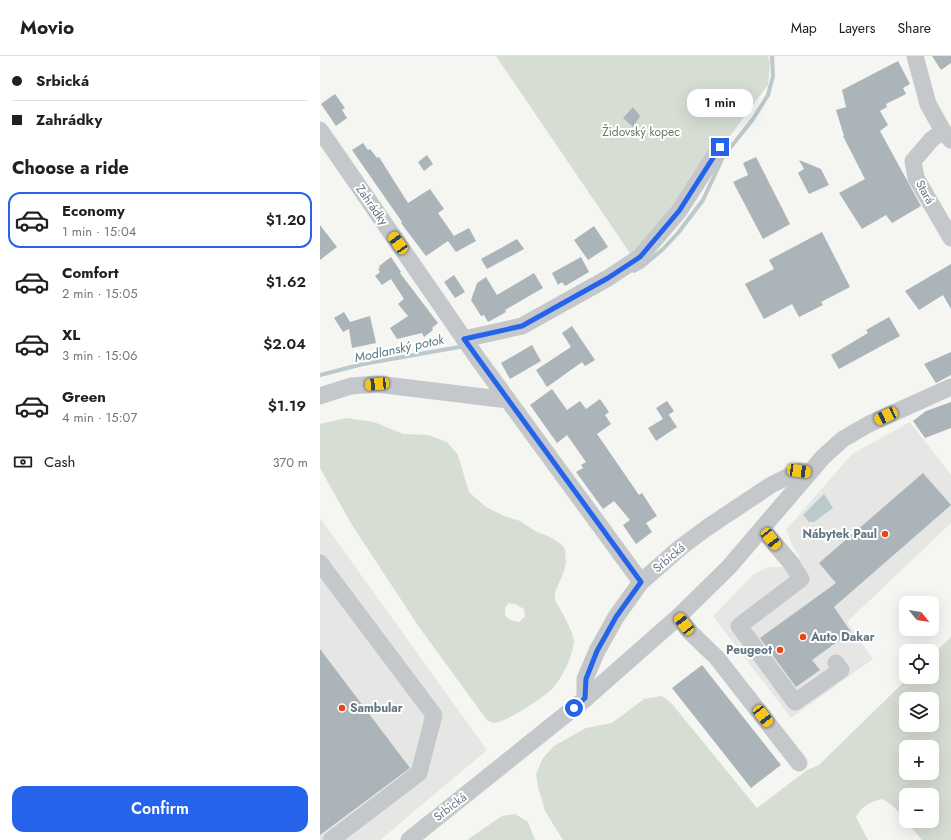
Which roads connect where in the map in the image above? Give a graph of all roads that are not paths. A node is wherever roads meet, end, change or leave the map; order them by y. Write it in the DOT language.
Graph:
graph roads {
  1 [pos="915,56"];
  2 [pos="320,130"];
  3 [pos="947,135"];
  4 [pos="720,147"];
  5 [pos="951,238"];
  6 [pos="464,339"];
  7 [pos="951,387"];
  8 [pos="320,396"];
  9 [pos="508,400"];
  10 [pos="810,472"];
  11 [pos="762,529"];
  12 [pos="320,563"];
  13 [pos="641,582"];
  14 [pos="678,617"];
  15 [pos="836,663"];
  16 [pos="585,698"];
  17 [pos="799,763"];
  18 [pos="335,839"];
  19 [pos="409,840"];
  1 -- 3 [label="street"];
  2 -- 6 [label="street, Zahrádky"];
  3 -- 5 [label="street, Stará"];
  4 -- 6 [label="street"];
  6 -- 9 [label="street, Zahrádky"];
  7 -- 10 [label="street, Srbická"];
  8 -- 9 [label="street"];
  9 -- 13 [label="street, Zahrádky"];
  10 -- 11 [label="street, Srbická"];
  10 -- 13 [label="street, Srbická"];
  11 -- 14 [label="street, Srbická"];
  11 -- 15 [label="street"];
  12 -- 18 [label="street"];
  13 -- 16 [label="street, Srbická"];
  14 -- 16 [label="street, Srbická"];
  14 -- 17 [label="street"];
  16 -- 19 [label="street, Srbická"];
}
